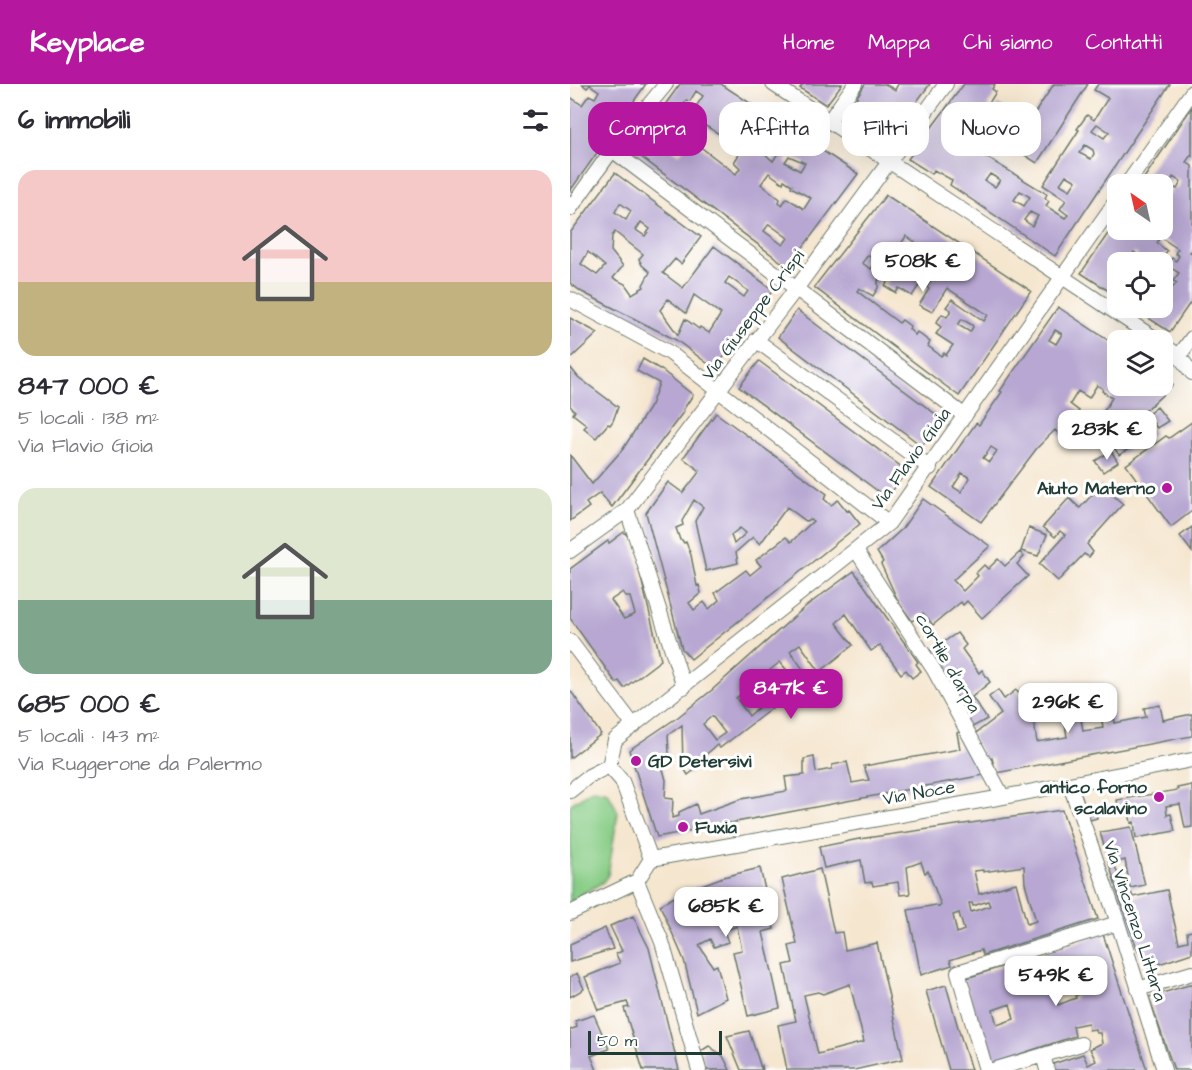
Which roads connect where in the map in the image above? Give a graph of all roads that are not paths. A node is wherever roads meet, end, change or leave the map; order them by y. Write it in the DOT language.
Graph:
graph roads {
  1 [pos="666,84"];
  2 [pos="773,84"];
  3 [pos="855,84"];
  4 [pos="946,84"];
  5 [pos="1192,92"];
  6 [pos="651,102"];
  7 [pos="800,102"];
  8 [pos="830,120"];
  9 [pos="830,122"];
  10 [pos="608,156"];
  11 [pos="620,156"];
  12 [pos="888,161"];
  13 [pos="1134,174"];
  14 [pos="570,209"];
  15 [pos="1107,213"];
  16 [pos="1062,276"];
  17 [pos="796,289"];
  18 [pos="570,299"];
  19 [pos="1142,330"];
  20 [pos="1192,338"];
  21 [pos="756,340"];
  22 [pos="1173,352"];
  23 [pos="1179,356"];
  24 [pos="1192,373"];
  25 [pos="718,392"];
  26 [pos="964,416"];
  27 [pos="930,468"];
  28 [pos="627,510"];
  29 [pos="889,523"];
  30 [pos="570,550"];
  31 [pos="856,550"];
  32 [pos="570,641"];
  33 [pos="684,687"];
  34 [pos="634,726"];
  35 [pos="1192,760"];
  36 [pos="609,766"];
  37 [pos="1070,784"];
  38 [pos="570,791"];
  39 [pos="1003,797"];
  40 [pos="651,859"];
  41 [pos="637,881"];
  42 [pos="570,913"];
  43 [pos="1118,923"];
  44 [pos="1192,973"];
  45 [pos="1138,989"];
  46 [pos="1081,1044"];
  47 [pos="1043,1055"];
  48 [pos="699,1070"];
  49 [pos="986,1070"];
  50 [pos="993,1070"];
  51 [pos="1047,1070"];
  52 [pos="1164,1070"];
  1 -- 6 [label="street"];
  2 -- 7 [label="street"];
  3 -- 8 [label="street"];
  4 -- 12 [label="street, Via Giuseppe Crispi"];
  5 -- 13 [label="street"];
  9 -- 12 [label="street"];
  10 -- 14 [label="street"];
  11 -- 17 [label="street"];
  12 -- 16 [label="street"];
  12 -- 17 [label="street, Via Giuseppe Crispi"];
  15 -- 16 [label="street, Via Flavio Gioia"];
  16 -- 19 [label="street"];
  16 -- 26 [label="street, Via Flavio Gioia"];
  17 -- 21 [label="street, Via Giuseppe Crispi"];
  17 -- 26 [label="street"];
  18 -- 25 [label="street"];
  20 -- 23 [label="street"];
  21 -- 25 [label="street, Via Giuseppe Crispi"];
  21 -- 27 [label="street"];
  22 -- 23 [label="street"];
  23 -- 24 [label="street"];
  25 -- 28 [label="street, Via Giuseppe Crispi"];
  25 -- 29 [label="street"];
  26 -- 27 [label="street, Via Flavio Gioia"];
  27 -- 29 [label="street, Via Flavio Gioia"];
  28 -- 30 [label="street, Via Giuseppe Crispi"];
  28 -- 33 [label="street"];
  29 -- 31 [label="street, Via Flavio Gioia"];
  31 -- 33 [label="street, Via Flavio Gioia"];
  31 -- 39 [label="street, cortile d'arpa"];
  32 -- 34 [label="street"];
  33 -- 34 [label="street, Via Flavio Gioia"];
  34 -- 36 [label="street, Via Flavio Gioia"];
  35 -- 37 [label="street, Via Noce"];
  36 -- 38 [label="street"];
  36 -- 40 [label="street"];
  37 -- 39 [label="street, Via Noce"];
  37 -- 43 [label="street, Via Vincenzo Littara"];
  39 -- 40 [label="street, Via Noce"];
  40 -- 41 [label="street"];
  41 -- 42 [label="street"];
  41 -- 48 [label="street"];
  43 -- 45 [label="street, Via Vincenzo Littara"];
  43 -- 49 [label="street"];
  44 -- 45 [label="street"];
  45 -- 52 [label="street, Via Vincenzo Littara"];
  46 -- 47 [label="street"];
  47 -- 50 [label="street"];
  47 -- 51 [label="street"];
}
